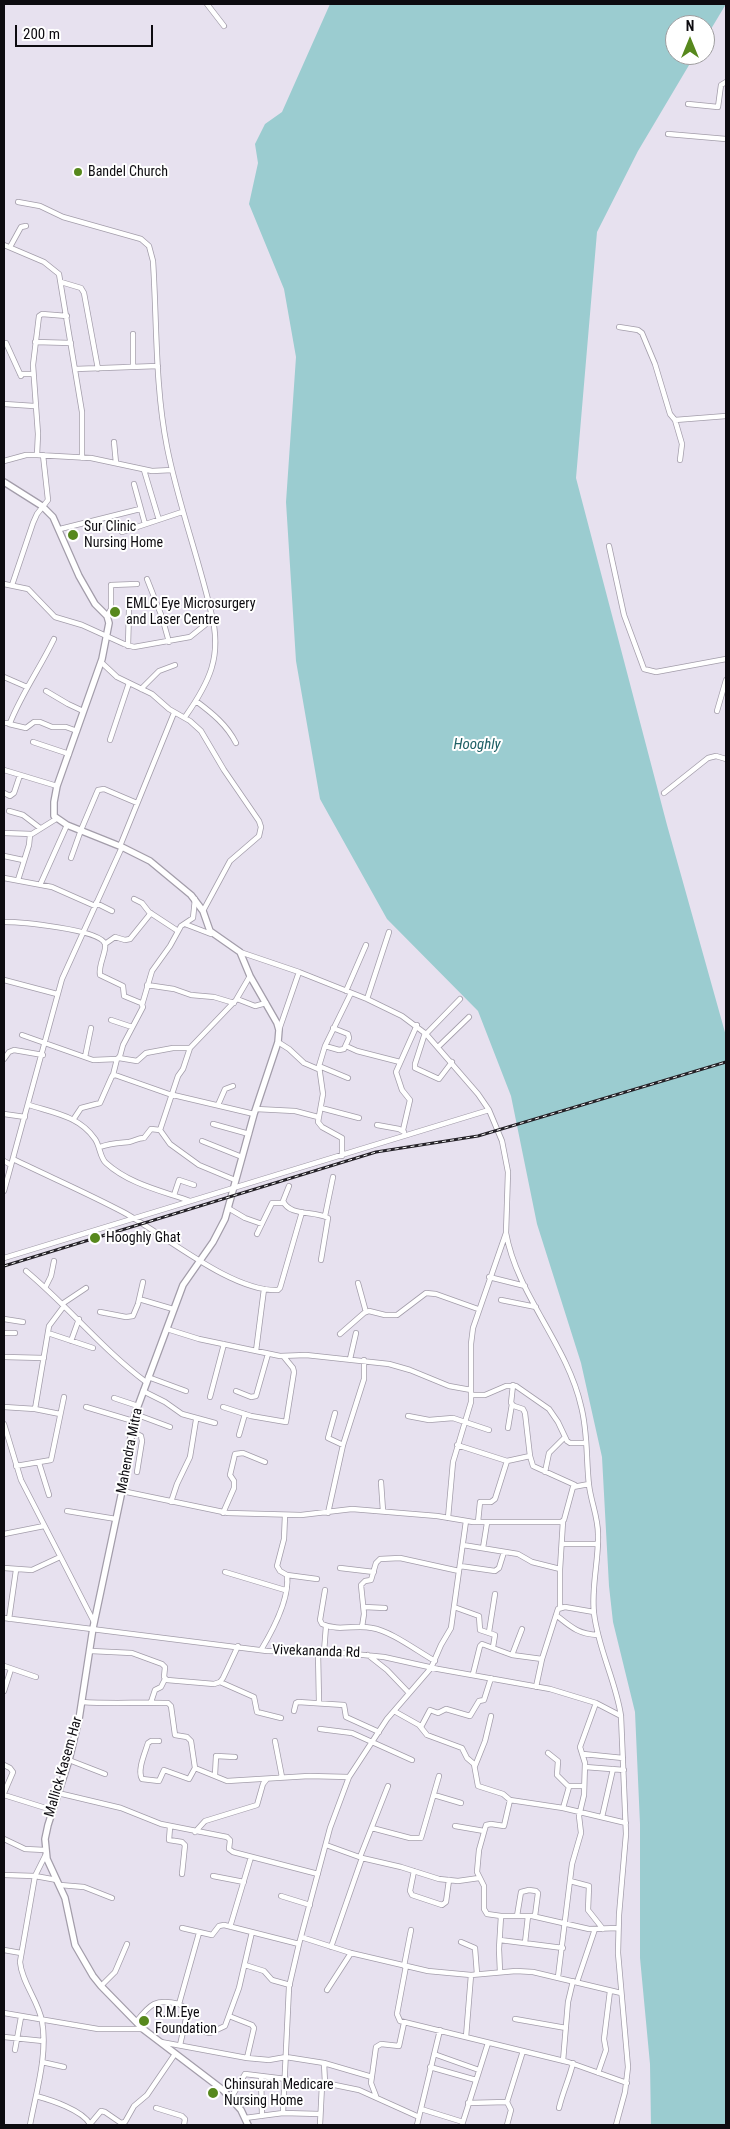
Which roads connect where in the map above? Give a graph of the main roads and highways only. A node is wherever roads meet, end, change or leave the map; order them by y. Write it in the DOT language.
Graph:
graph roads {
  1 [pos="4,482"];
  2 [pos="91,1651"];
  3 [pos="248,2125"];
  1 -- 2 [label="main road, Mahendra Mitra"];
  2 -- 3 [label="main road, Mallick Kasem Har"];
}
